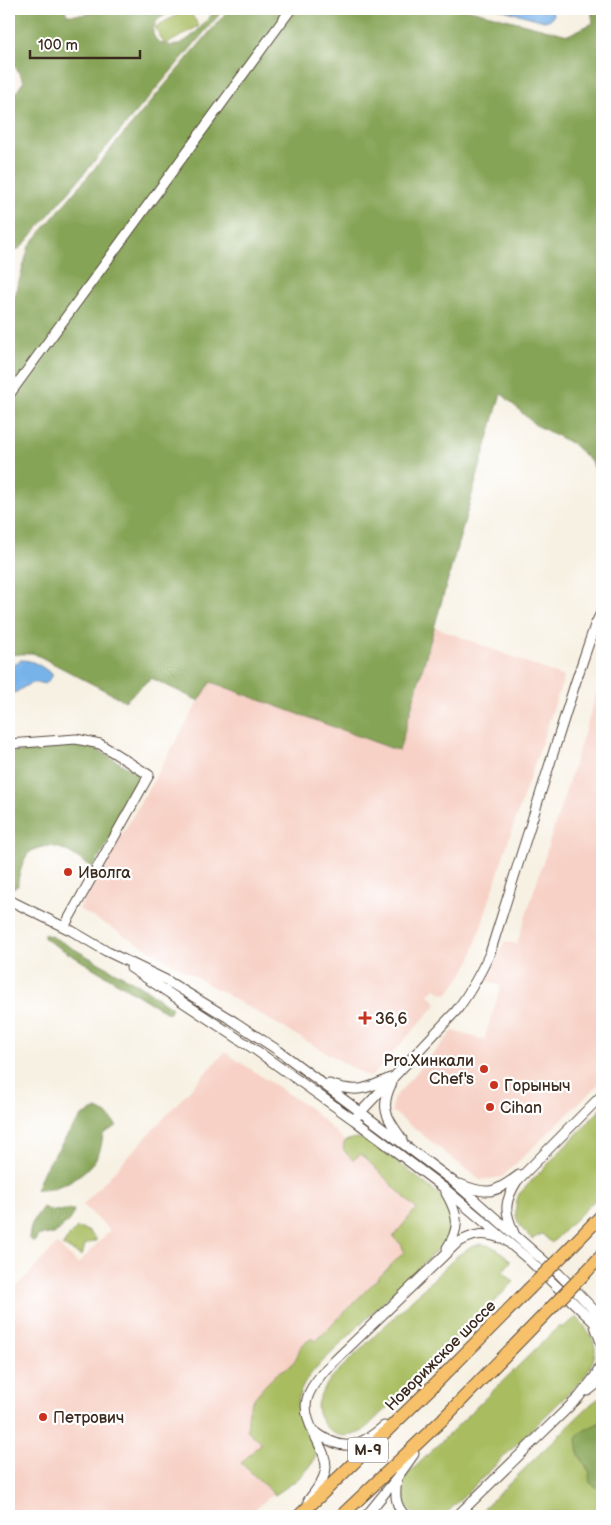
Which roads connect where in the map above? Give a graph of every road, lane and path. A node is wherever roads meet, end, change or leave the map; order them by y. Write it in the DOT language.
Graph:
graph roads {
  1 [pos="291,9"];
  2 [pos="9,395"];
  3 [pos="602,611"];
  4 [pos="9,744"];
  5 [pos="9,900"];
  6 [pos="64,927"];
  7 [pos="106,951"];
  8 [pos="397,1074"];
  9 [pos="320,1081"];
  10 [pos="602,1095"];
  11 [pos="361,1111"];
  12 [pos="354,1120"];
  13 [pos="407,1146"];
  14 [pos="531,1166"];
  15 [pos="454,1182"];
  16 [pos="444,1188"];
  17 [pos="602,1215"];
  18 [pos="516,1236"];
  19 [pos="503,1238"];
  20 [pos="602,1255"];
  21 [pos="441,1256"];
  22 [pos="599,1317"];
  23 [pos="602,1330"];
  24 [pos="602,1345"];
  25 [pos="602,1363"];
  26 [pos="436,1383"];
  27 [pos="602,1384"];
  28 [pos="580,1397"];
  29 [pos="443,1419"];
  30 [pos="312,1429"];
  31 [pos="397,1478"];
  32 [pos="298,1516"];
  33 [pos="341,1516"];
  34 [pos="366,1516"];
  35 [pos="406,1516"];
  36 [pos="457,1516"];
  1 -- 2 [label="street"];
  3 -- 8 [label="street"];
  4 -- 6 [label="street"];
  5 -- 6 [label="street"];
  6 -- 7 [label="street"];
  7 -- 9 [label="street"];
  7 -- 12 [label="street"];
  8 -- 9 [label="street"];
  8 -- 11 [label="street"];
  8 -- 13 [label="street"];
  9 -- 11 [label="street"];
  10 -- 14 [label="street"];
  11 -- 12 [label="street"];
  11 -- 13 [label="street"];
  12 -- 16 [label="street"];
  13 -- 15 [label="street"];
  14 -- 15 [label="street"];
  14 -- 18 [label="street"];
  15 -- 18 [label="street"];
  16 -- 19 [label="street"];
  16 -- 21 [label="street, М-9"];
  17 -- 26 [label="highway, Новорижское шоссе / М-9, bridge"];
  18 -- 22 [label="street"];
  19 -- 21 [label="street, М-9"];
  19 -- 22 [label="street"];
  20 -- 29 [label="highway, М-9, bridge"];
  21 -- 30 [label="street, М-9"];
  22 -- 23 [label="street"];
  22 -- 24 [label="street"];
  25 -- 28 [label="street"];
  26 -- 30 [label="street, М-9"];
  26 -- 32 [label="highway, Новорижское шоссе / М-9"];
  27 -- 28 [label="street"];
  28 -- 36 [label="street"];
  29 -- 31 [label="street"];
  29 -- 33 [label="highway, М-9"];
  30 -- 32 [label="street, М-9"];
  31 -- 34 [label="street"];
  31 -- 35 [label="street"];
}
